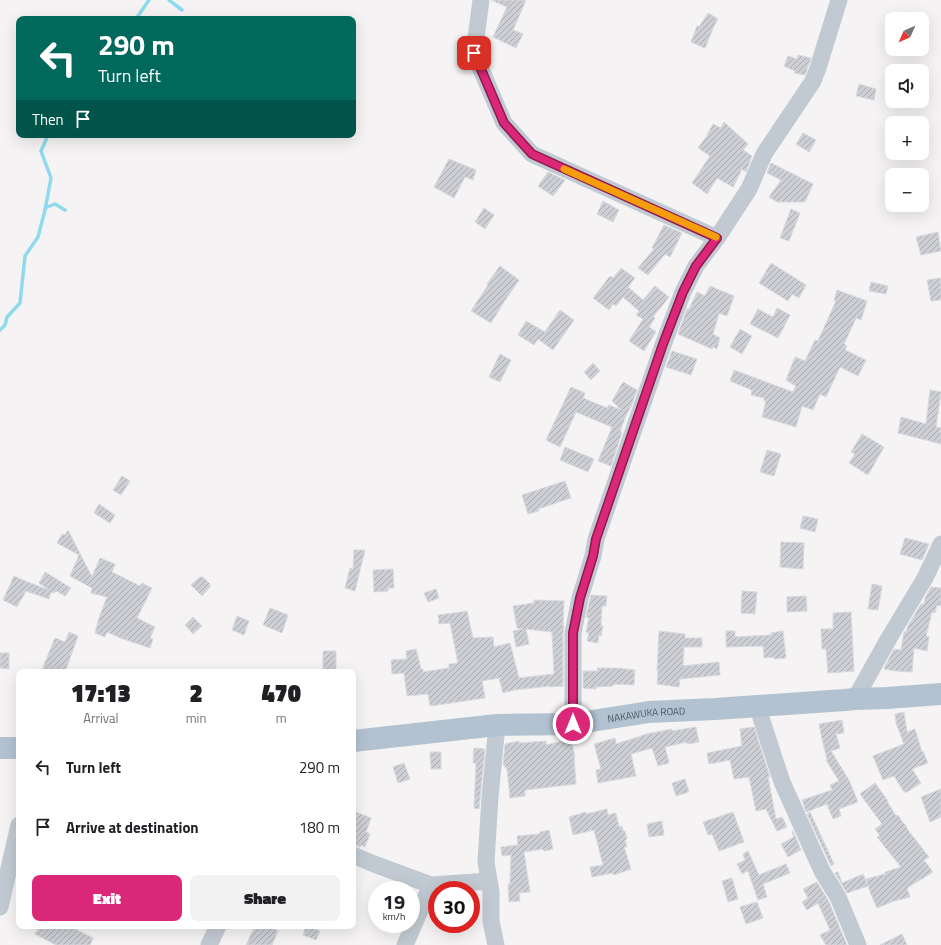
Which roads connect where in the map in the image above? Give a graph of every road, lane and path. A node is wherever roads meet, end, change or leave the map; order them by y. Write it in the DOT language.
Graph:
graph roads {
  1 [pos="481,0"];
  2 [pos="839,0"];
  3 [pos="717,238"];
  4 [pos="941,544"];
  5 [pos="941,694"];
  6 [pos="855,698"];
  7 [pos="759,706"];
  8 [pos="573,724"];
  9 [pos="497,725"];
  10 [pos="356,741"];
  11 [pos="0,748"];
  12 [pos="16,748"];
  13 [pos="16,838"];
  14 [pos="356,856"];
  15 [pos="489,881"];
  16 [pos="480,882"];
  17 [pos="428,884"];
  18 [pos="428,894"];
  19 [pos="0,907"];
  20 [pos="217,929"];
  21 [pos="209,945"];
  22 [pos="405,945"];
  23 [pos="496,945"];
  24 [pos="858,945"];
  1 -- 3 [label="street"];
  2 -- 3 [label="street"];
  3 -- 8 [label="street"];
  4 -- 6 [label="street"];
  5 -- 6 [label="main road, NAKAWUKA ROAD"];
  6 -- 7 [label="main road, NAKAWUKA ROAD"];
  7 -- 8 [label="main road, NAKAWUKA ROAD"];
  7 -- 24 [label="street"];
  8 -- 9 [label="main road, NAKAWUKA ROAD"];
  9 -- 10 [label="main road, NAKAWUKA ROAD"];
  9 -- 15 [label="street"];
  11 -- 12 [label="main road"];
  13 -- 19 [label="street"];
  14 -- 17 [label="street"];
  15 -- 16 [label="street"];
  15 -- 23 [label="street"];
  18 -- 22 [label="street"];
  20 -- 21 [label="street"];
}
